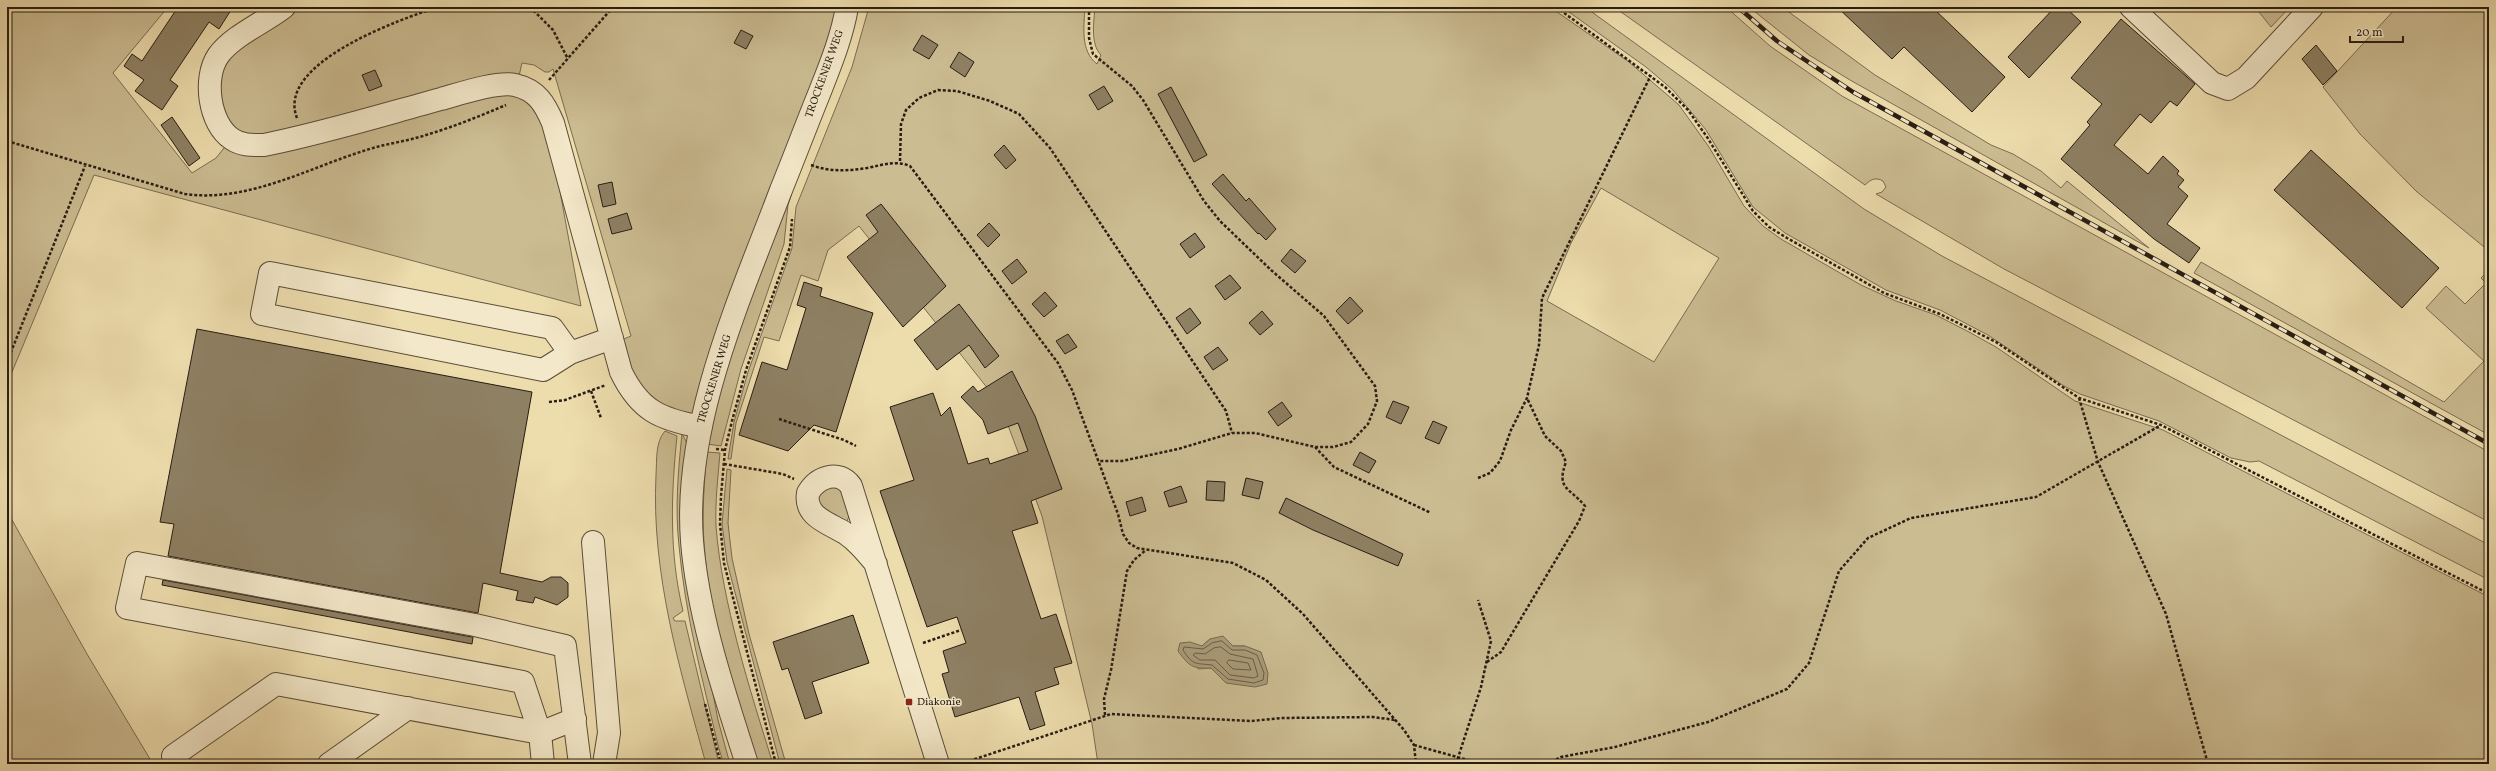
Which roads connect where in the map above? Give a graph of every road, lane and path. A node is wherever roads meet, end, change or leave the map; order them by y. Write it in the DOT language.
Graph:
graph roads {
  1 [pos="284,7"];
  2 [pos="438,7"];
  3 [pos="530,7"];
  4 [pos="613,7"];
  5 [pos="847,7"];
  6 [pos="1089,7"];
  7 [pos="1556,7"];
  8 [pos="2131,7"];
  9 [pos="2312,7"];
  10 [pos="568,59"];
  11 [pos="1651,75"];
  12 [pos="531,91"];
  13 [pos="309,134"];
  14 [pos="7,141"];
  15 [pos="900,161"];
  16 [pos="85,166"];
  17 [pos="806,170"];
  18 [pos="793,213"];
  19 [pos="612,338"];
  20 [pos="570,353"];
  21 [pos="7,362"];
  22 [pos="624,378"];
  23 [pos="591,391"];
  24 [pos="1527,398"];
  25 [pos="2079,398"];
  26 [pos="549,402"];
  27 [pos="601,418"];
  28 [pos="779,419"];
  29 [pos="2161,425"];
  30 [pos="701,427"];
  31 [pos="1232,433"];
  32 [pos="856,446"];
  33 [pos="1315,447"];
  34 [pos="1098,461"];
  35 [pos="2098,462"];
  36 [pos="724,464"];
  37 [pos="1478,478"];
  38 [pos="811,488"];
  39 [pos="1431,513"];
  40 [pos="593,542"];
  41 [pos="1146,550"];
  42 [pos="876,564"];
  43 [pos="2489,594"];
  44 [pos="1478,600"];
  45 [pos="961,630"];
  46 [pos="923,643"];
  47 [pos="1487,662"];
  48 [pos="408,708"];
  49 [pos="1105,715"];
  50 [pos="575,719"];
  51 [pos="1396,720"];
  52 [pos="540,733"];
  53 [pos="1414,745"];
  54 [pos="1458,757"];
  55 [pos="176,764"];
  56 [pos="329,764"];
  57 [pos="543,764"];
  58 [pos="580,764"];
  59 [pos="604,764"];
  60 [pos="747,764"];
  61 [pos="776,764"];
  62 [pos="938,764"];
  63 [pos="960,764"];
  64 [pos="1416,764"];
  65 [pos="1456,764"];
  66 [pos="1482,764"];
  67 [pos="1548,764"];
  68 [pos="2208,764"];
  1 -- 13 [label="street"];
  2 -- 13 [label="path"];
  3 -- 10 [label="path"];
  4 -- 10 [label="path"];
  5 -- 30 [label="street, TROCKENER WEG"];
  6 -- 33 [label="path"];
  7 -- 11 [label="path"];
  8 -- 9 [label="street"];
  10 -- 12 [label="path"];
  11 -- 24 [label="path"];
  11 -- 25 [label="path"];
  12 -- 13 [label="street"];
  12 -- 16 [label="path"];
  12 -- 19 [label="street"];
  14 -- 16 [label="path"];
  15 -- 17 [label="path"];
  15 -- 31 [label="path"];
  15 -- 34 [label="path"];
  16 -- 21 [label="path"];
  18 -- 36 [label="path"];
  19 -- 20 [label="street"];
  19 -- 22 [label="street"];
  20 -- 20 [label="street"];
  22 -- 23 [label="path"];
  22 -- 30 [label="street"];
  23 -- 26 [label="path"];
  23 -- 27 [label="path"];
  24 -- 37 [label="path"];
  24 -- 47 [label="path"];
  25 -- 29 [label="path"];
  25 -- 35 [label="path"];
  28 -- 32 [label="path"];
  29 -- 35 [label="path"];
  29 -- 43 [label="path"];
  30 -- 60 [label="street, TROCKENER WEG"];
  31 -- 33 [label="path"];
  31 -- 34 [label="path"];
  33 -- 39 [label="path"];
  34 -- 41 [label="path"];
  35 -- 67 [label="path"];
  35 -- 68 [label="path"];
  36 -- 38 [label="path"];
  36 -- 61 [label="path"];
  38 -- 42 [label="street"];
  38 -- 42 [label="street"];
  40 -- 59 [label="street"];
  41 -- 49 [label="path"];
  41 -- 51 [label="path"];
  42 -- 62 [label="street"];
  44 -- 47 [label="path"];
  45 -- 46 [label="path"];
  47 -- 54 [label="path"];
  48 -- 52 [label="street"];
  48 -- 55 [label="street"];
  48 -- 56 [label="street"];
  49 -- 51 [label="path"];
  49 -- 63 [label="path"];
  50 -- 52 [label="street"];
  50 -- 52 [label="street"];
  50 -- 58 [label="street"];
  51 -- 53 [label="path"];
  52 -- 57 [label="street"];
  53 -- 54 [label="path"];
  53 -- 64 [label="path"];
  54 -- 65 [label="path"];
  54 -- 66 [label="path"];
}
